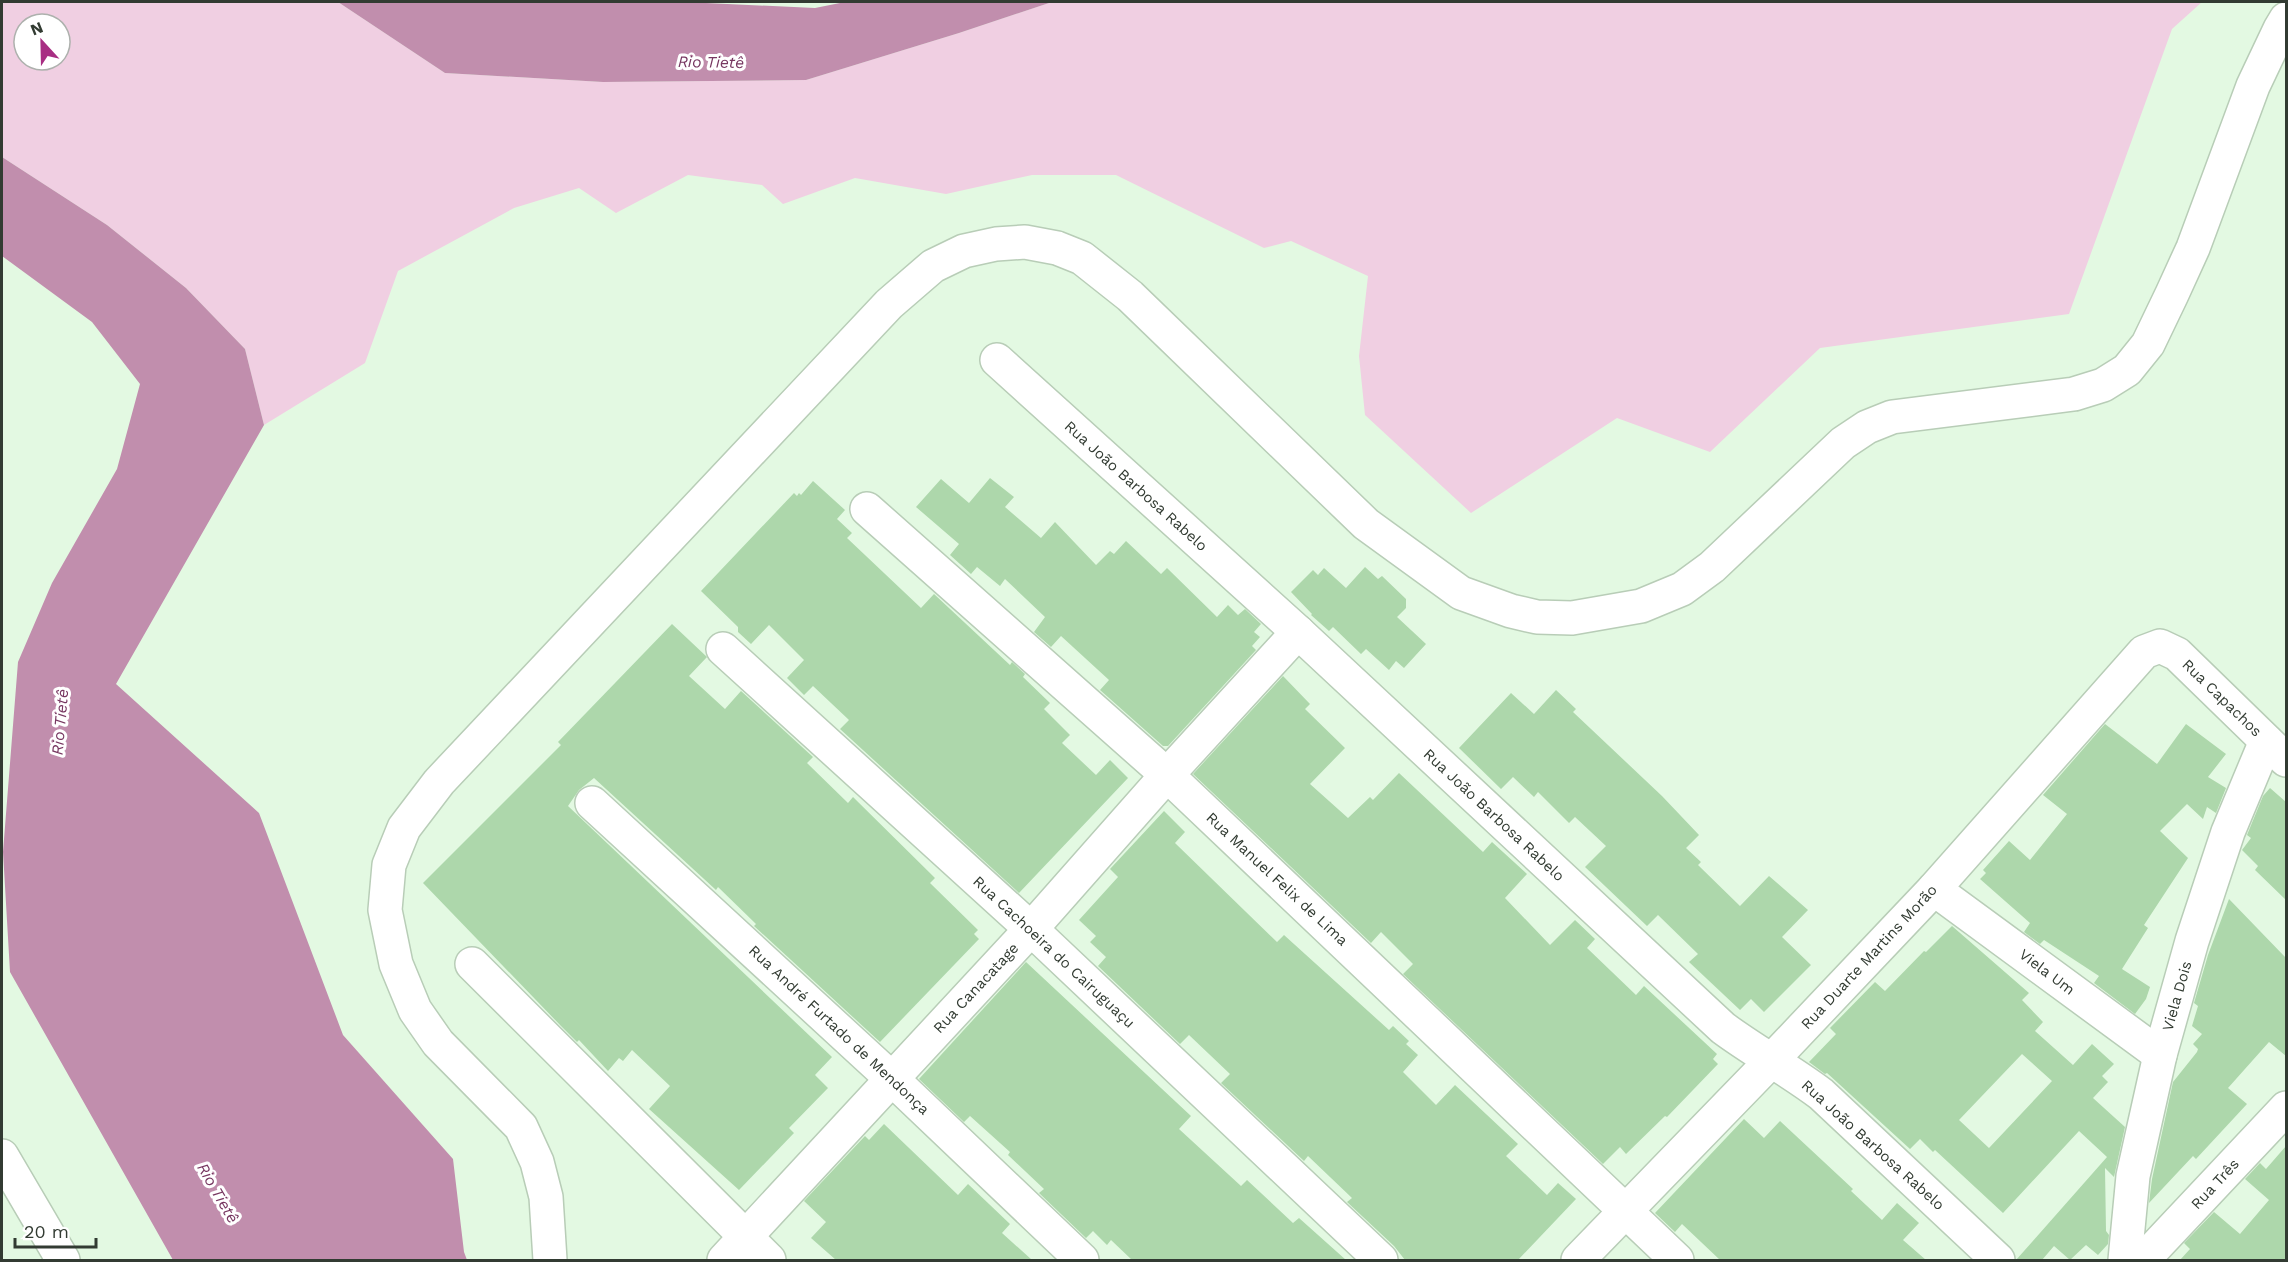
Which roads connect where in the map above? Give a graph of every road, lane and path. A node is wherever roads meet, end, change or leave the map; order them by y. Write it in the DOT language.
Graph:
graph roads {
  1 [pos="2286,19"];
  2 [pos="997,360"];
  3 [pos="867,509"];
  4 [pos="1298,632"];
  5 [pos="2153,647"];
  6 [pos="723,649"];
  7 [pos="2276,751"];
  8 [pos="1167,776"];
  9 [pos="592,803"];
  10 [pos="1935,888"];
  11 [pos="1031,929"];
  12 [pos="472,964"];
  13 [pos="2160,1055"];
  14 [pos="1771,1061"];
  15 [pos="891,1078"];
  16 [pos="2286,1108"];
  17 [pos="2,1156"];
  18 [pos="1626,1211"];
  19 [pos="735,1249"];
  20 [pos="63,1260"];
  21 [pos="550,1260"];
  22 [pos="769,1260"];
  23 [pos="1082,1260"];
  24 [pos="1380,1260"];
  25 [pos="1578,1260"];
  26 [pos="1677,1260"];
  27 [pos="1998,1260"];
  28 [pos="2125,1260"];
  29 [pos="2143,1260"];
  1 -- 21 [label="street"];
  2 -- 4 [label="street, Rua João Barbosa Rabelo"];
  3 -- 8 [label="street, Rua Manuel Felix de Lima"];
  4 -- 8 [label="street, Rua Canacatage"];
  4 -- 14 [label="street, Rua João Barbosa Rabelo"];
  5 -- 7 [label="street, Rua Capachos"];
  5 -- 10 [label="street, Rua Duarte Martins Morão"];
  6 -- 11 [label="street, Rua Cachoeira do Cairuguaçu"];
  7 -- 13 [label="street, Viela Dois"];
  8 -- 11 [label="street, Rua Canacatage"];
  8 -- 18 [label="street, Rua Manuel Felix de Lima"];
  9 -- 15 [label="street, Rua André Furtado de Mendonça"];
  10 -- 13 [label="street, Viela Um"];
  10 -- 14 [label="street, Rua Duarte Martins Morão"];
  11 -- 15 [label="street, Rua Canacatage"];
  11 -- 24 [label="street, Rua Cachoeira do Cairuguaçu"];
  12 -- 19 [label="street"];
  13 -- 28 [label="street, Viela Dois"];
  14 -- 18 [label="street, Rua Duarte Martins Morão"];
  14 -- 27 [label="street, Rua João Barbosa Rabelo"];
  15 -- 19 [label="street, Rua Canacatage"];
  15 -- 23 [label="street, Rua André Furtado de Mendonça"];
  16 -- 29 [label="street, Rua Três"];
  17 -- 20 [label="street"];
  18 -- 25 [label="street, Rua Duarte Martins Morão"];
  18 -- 26 [label="street, Rua Manuel Felix de Lima"];
  19 -- 22 [label="street"];
}
